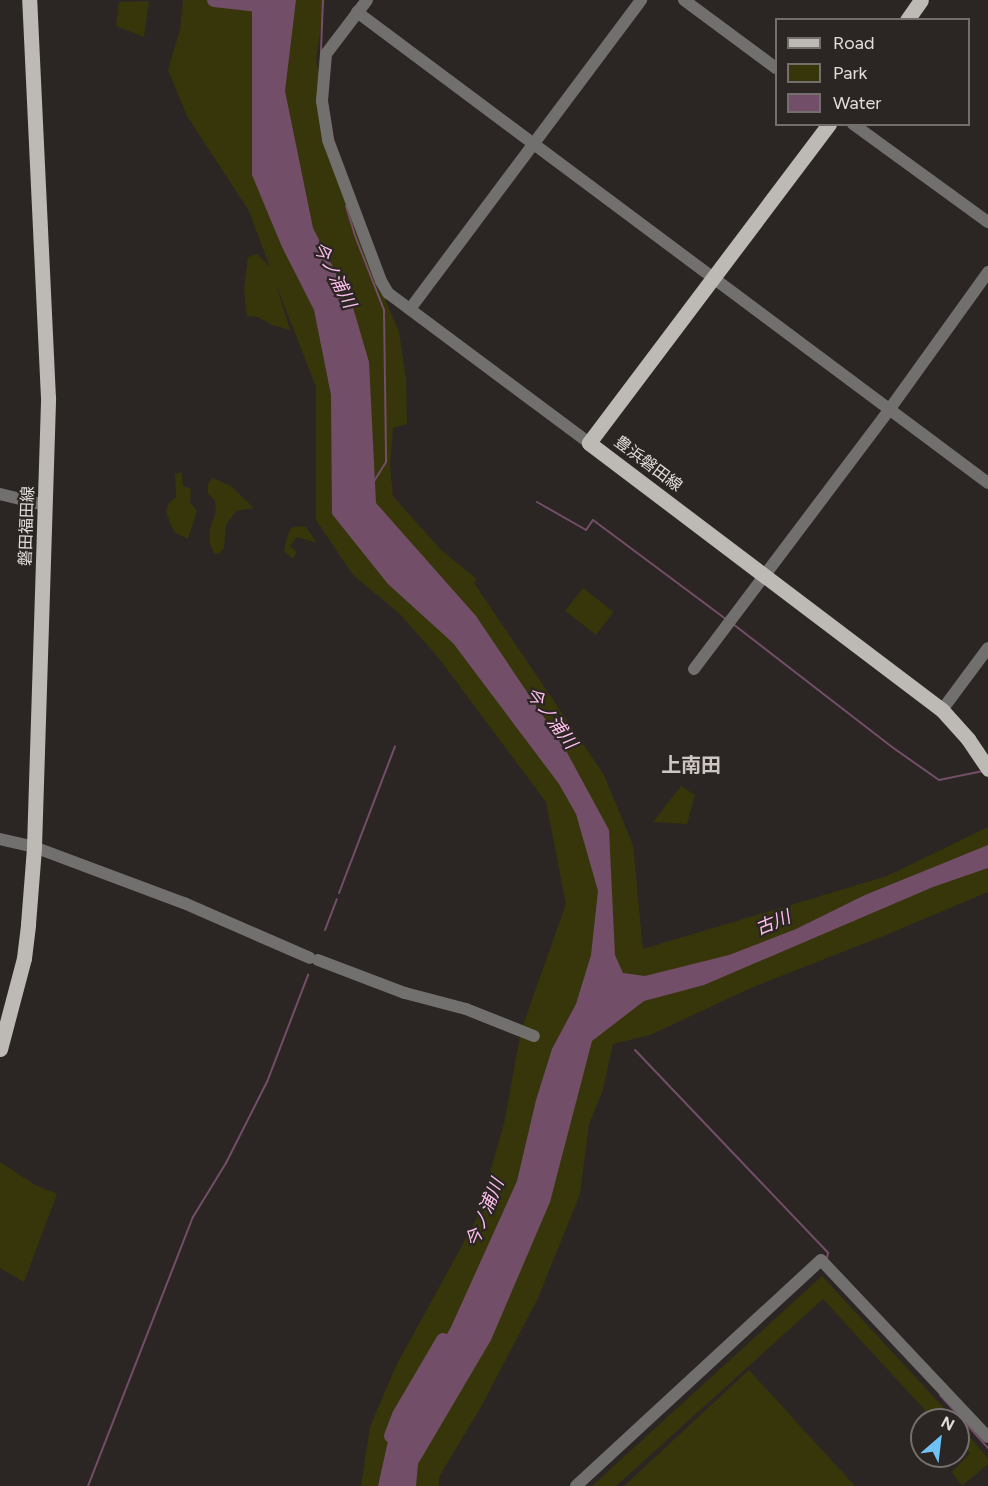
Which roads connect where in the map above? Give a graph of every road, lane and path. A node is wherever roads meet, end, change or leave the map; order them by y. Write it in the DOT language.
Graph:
graph roads {
  1 [pos="29,0"];
  2 [pos="367,0"];
  3 [pos="641,0"];
  4 [pos="684,0"];
  5 [pos="921,0"];
  6 [pos="357,12"];
  7 [pos="908,18"];
  8 [pos="775,67"];
  9 [pos="827,126"];
  10 [pos="857,126"];
  11 [pos="535,143"];
  12 [pos="988,222"];
  13 [pos="988,272"];
  14 [pos="713,276"];
  15 [pos="410,309"];
  16 [pos="889,410"];
  17 [pos="589,443"];
  18 [pos="988,483"];
  19 [pos="0,494"];
  20 [pos="45,505"];
  21 [pos="766,575"];
  22 [pos="988,648"];
  23 [pos="694,669"];
  24 [pos="942,710"];
  25 [pos="987,764"];
  26 [pos="0,839"];
  27 [pos="34,848"];
  28 [pos="534,1036"];
  29 [pos="0,1049"];
  30 [pos="988,1437"];
  31 [pos="576,1486"];
  1 -- 20 [label="main road, 磐田福田線"];
  2 -- 6 [label="street"];
  3 -- 11 [label="street"];
  4 -- 8 [label="street"];
  5 -- 7 [label="main road"];
  6 -- 11 [label="street"];
  6 -- 15 [label="street"];
  9 -- 14 [label="main road, 豊浜磐田線"];
  10 -- 12 [label="street"];
  11 -- 14 [label="street"];
  11 -- 15 [label="street"];
  13 -- 16 [label="street"];
  14 -- 16 [label="street"];
  14 -- 17 [label="main road, 豊浜磐田線"];
  15 -- 17 [label="street"];
  16 -- 18 [label="street"];
  16 -- 21 [label="street"];
  17 -- 21 [label="main road, 豊浜磐田線"];
  19 -- 20 [label="street"];
  20 -- 27 [label="main road, 磐田福田線"];
  21 -- 23 [label="street"];
  21 -- 24 [label="main road, 豊浜磐田線"];
  22 -- 24 [label="street"];
  24 -- 25 [label="main road, 豊浜磐田線"];
  26 -- 27 [label="street"];
  27 -- 28 [label="street"];
  27 -- 29 [label="main road, 磐田福田線"];
  30 -- 31 [label="street"];
}
